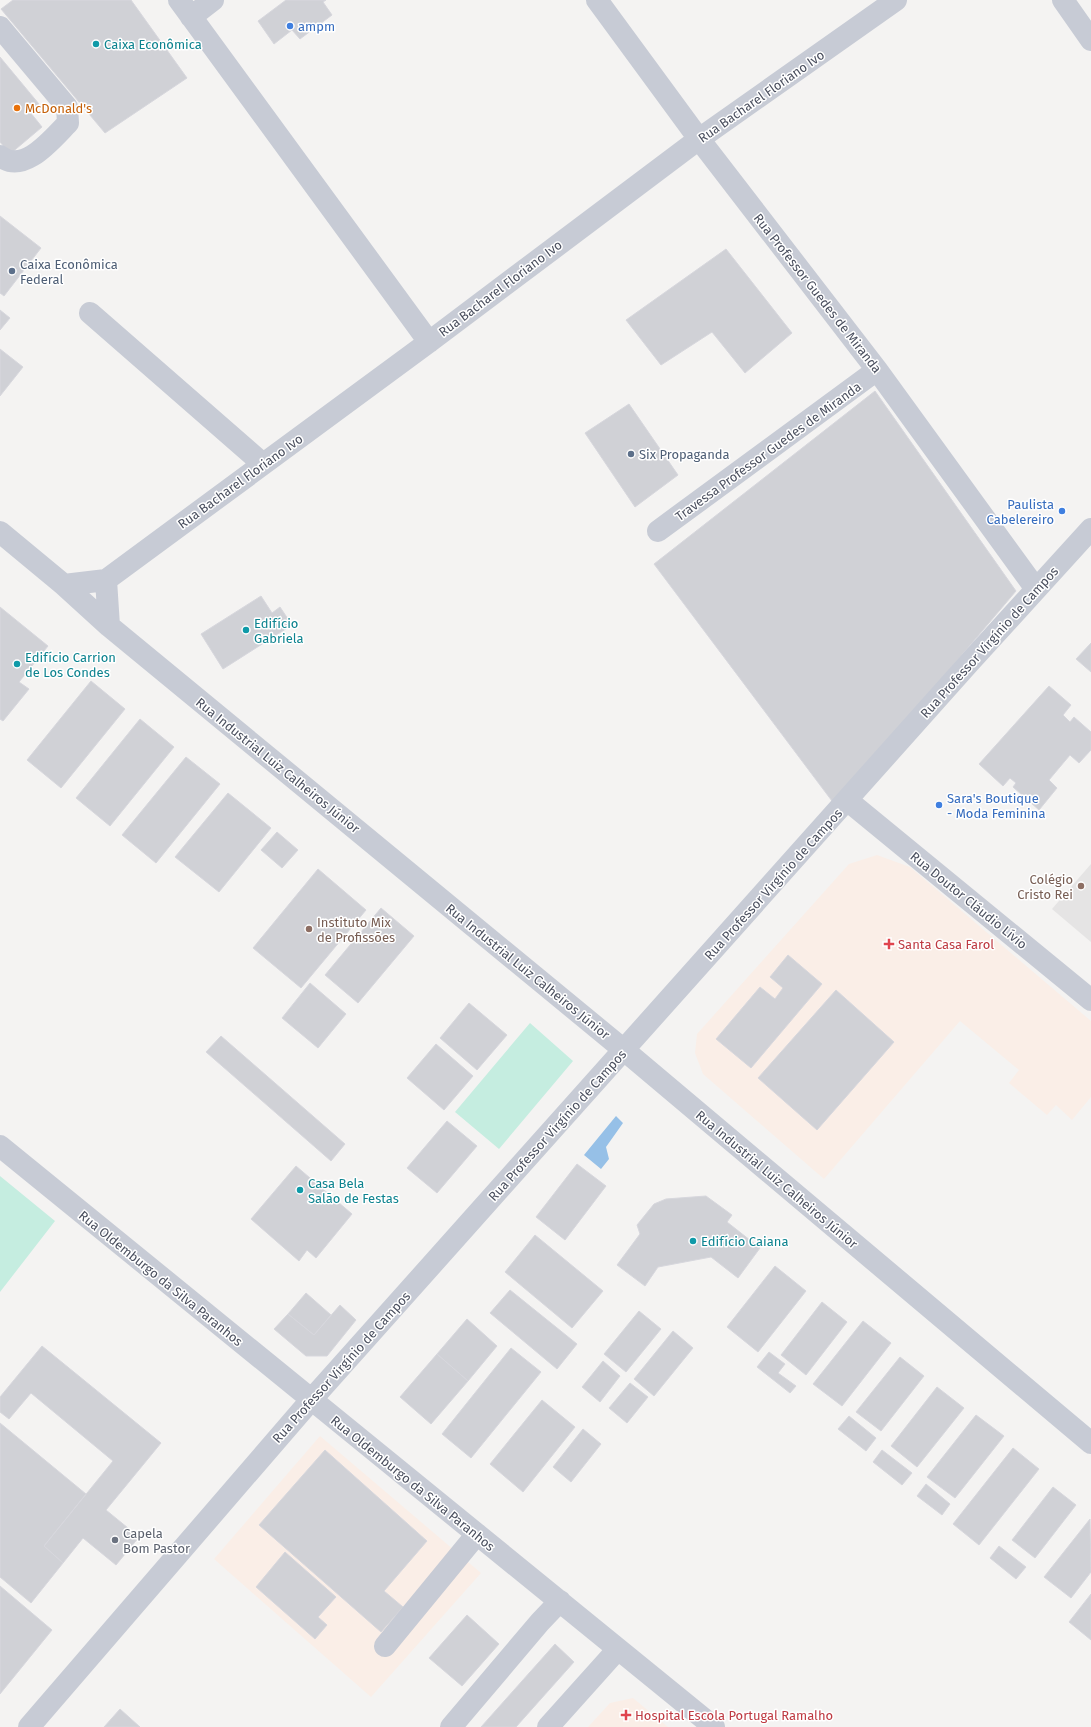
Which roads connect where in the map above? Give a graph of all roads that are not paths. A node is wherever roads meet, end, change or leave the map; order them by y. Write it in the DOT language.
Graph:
graph roads {
  1 [pos="213,0"];
  2 [pos="597,0"];
  3 [pos="896,0"];
  4 [pos="1063,0"];
  5 [pos="185,8"];
  6 [pos="0,27"];
  7 [pos="1091,40"];
  8 [pos="699,139"];
  9 [pos="0,156"];
  10 [pos="90,313"];
  11 [pos="429,342"];
  12 [pos="877,370"];
  13 [pos="263,464"];
  14 [pos="1091,529"];
  15 [pos="658,531"];
  16 [pos="0,532"];
  17 [pos="106,580"];
  18 [pos="64,585"];
  19 [pos="1036,589"];
  20 [pos="109,626"];
  21 [pos="847,800"];
  22 [pos="1091,1000"];
  23 [pos="624,1050"];
  24 [pos="0,1146"];
  25 [pos="311,1400"];
  26 [pos="1091,1443"];
  27 [pos="477,1534"];
  28 [pos="560,1601"];
  29 [pos="385,1646"];
  30 [pos="618,1649"];
  31 [pos="30,1727"];
  32 [pos="451,1727"];
  33 [pos="548,1727"];
  34 [pos="714,1727"];
  1 -- 5 [label="street"];
  2 -- 8 [label="street, Rua Professor Guedes de Miranda"];
  3 -- 8 [label="street, Rua Bacharel Floriano Ivo"];
  4 -- 7 [label="street"];
  5 -- 11 [label="street"];
  6 -- 9 [label="street"];
  8 -- 11 [label="street, Rua Bacharel Floriano Ivo"];
  8 -- 12 [label="street, Rua Professor Guedes de Miranda"];
  10 -- 13 [label="street"];
  11 -- 13 [label="street, Rua Bacharel Floriano Ivo"];
  12 -- 15 [label="street, Travessa Professor Guedes de Miranda"];
  12 -- 19 [label="street, Rua Professor Guedes de Miranda"];
  13 -- 17 [label="street, Rua Bacharel Floriano Ivo"];
  14 -- 19 [label="street, Rua Professor Virgínio de Campos"];
  16 -- 18 [label="street, Rua Industrial Luiz Calheiros Júnior"];
  17 -- 18 [label="street, Rua Bacharel Floriano Ivo"];
  17 -- 20 [label="street"];
  18 -- 20 [label="street, Rua Industrial Luiz Calheiros Júnior"];
  19 -- 21 [label="street, Rua Professor Virgínio de Campos"];
  20 -- 23 [label="street, Rua Industrial Luiz Calheiros Júnior"];
  21 -- 22 [label="street, Rua Doutor Cláudio Lívio"];
  21 -- 23 [label="street, Rua Professor Virgínio de Campos"];
  23 -- 25 [label="street, Rua Professor Virgínio de Campos"];
  23 -- 26 [label="street, Rua Industrial Luiz Calheiros Júnior"];
  24 -- 25 [label="street, Rua Oldemburgo da Silva Paranhos"];
  25 -- 27 [label="street, Rua Oldemburgo da Silva Paranhos"];
  25 -- 31 [label="street, Rua Professor Virgínio de Campos"];
  27 -- 28 [label="street, Rua Oldemburgo da Silva Paranhos"];
  27 -- 29 [label="street"];
  28 -- 30 [label="street, Rua Oldemburgo da Silva Paranhos"];
  28 -- 32 [label="street"];
  30 -- 33 [label="street"];
  30 -- 34 [label="street, Rua Oldemburgo da Silva Paranhos"];
}
